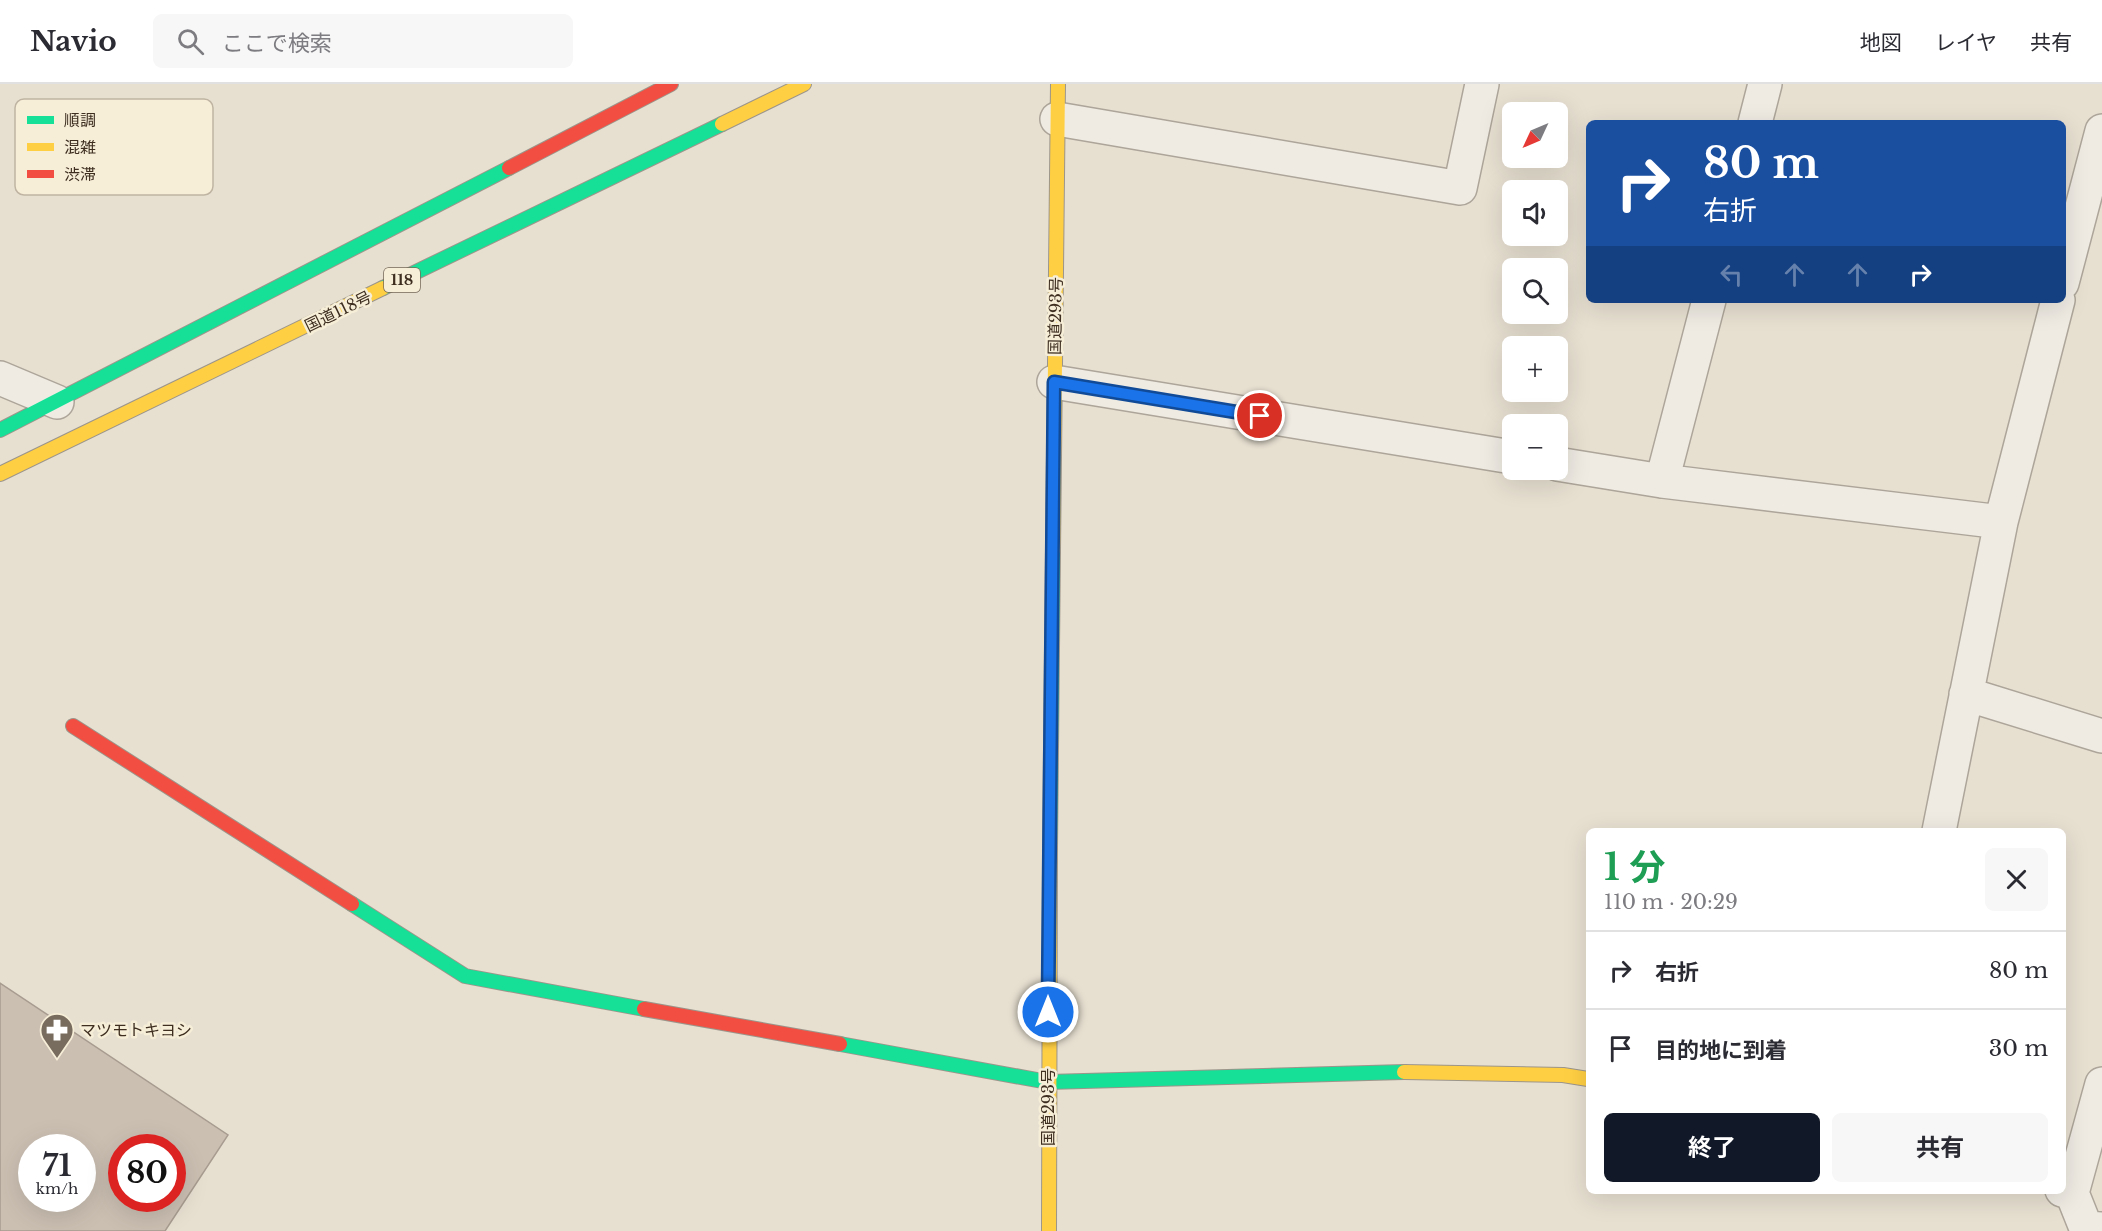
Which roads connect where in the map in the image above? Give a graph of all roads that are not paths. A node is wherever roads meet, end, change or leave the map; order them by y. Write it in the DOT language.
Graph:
graph roads {
  1 [pos="671,84"];
  2 [pos="804,84"];
  3 [pos="1058,84"];
  4 [pos="1482,84"];
  5 [pos="1765,84"];
  6 [pos="1058,119"];
  7 [pos="1756,120"];
  8 [pos="2102,131"];
  9 [pos="2066,268"];
  10 [pos="1708,303"];
  11 [pos="2057,303"];
  12 [pos="0,378"];
  13 [pos="1054,382"];
  14 [pos="57,402"];
  15 [pos="0,430"];
  16 [pos="1502,455"];
  17 [pos="1568,466"];
  18 [pos="0,474"];
  19 [pos="1662,481"];
  20 [pos="2001,522"];
  21 [pos="1966,694"];
  22 [pos="74,726"];
  23 [pos="2102,736"];
  24 [pos="1939,828"];
  25 [pos="1586,1079"];
  26 [pos="1048,1082"];
  27 [pos="2102,1084"];
  28 [pos="2067,1192"];
  29 [pos="2091,1229"];
  30 [pos="1049,1231"];
  1 -- 14 [label="main road"];
  2 -- 18 [label="main road, 国道118号 / 118"];
  3 -- 6 [label="main road, 国道293号"];
  4 -- 6 [label="street"];
  5 -- 7 [label="street"];
  6 -- 13 [label="main road, 国道293号"];
  8 -- 9 [label="street"];
  10 -- 19 [label="street"];
  11 -- 20 [label="street"];
  12 -- 14 [label="street"];
  13 -- 16 [label="street"];
  13 -- 26 [label="main road, 国道293号"];
  14 -- 15 [label="main road"];
  17 -- 19 [label="street"];
  19 -- 20 [label="street"];
  20 -- 21 [label="street"];
  21 -- 23 [label="street"];
  21 -- 24 [label="street"];
  22 -- 26 [label="main road"];
  25 -- 26 [label="main road"];
  26 -- 30 [label="main road, 国道293号"];
  27 -- 28 [label="street"];
  28 -- 29 [label="street"];
}
